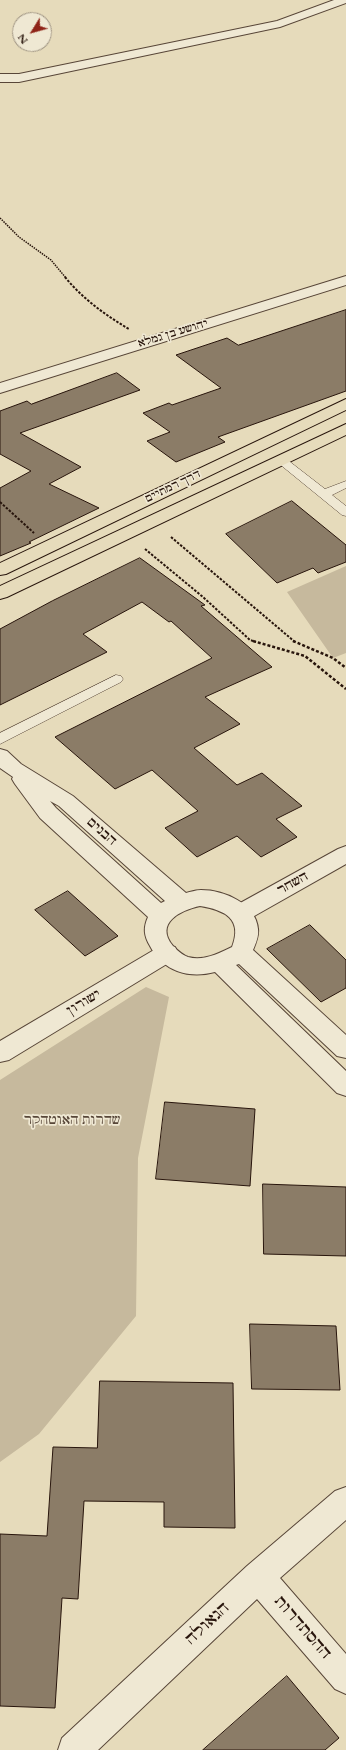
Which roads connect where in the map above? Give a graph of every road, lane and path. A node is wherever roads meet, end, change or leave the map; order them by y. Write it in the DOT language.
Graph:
graph roads {
  1 [pos="344,0"];
  2 [pos="0,78"];
  3 [pos="0,218"];
  4 [pos="346,280"];
  5 [pos="150,341"];
  6 [pos="0,388"];
  7 [pos="346,404"];
  8 [pos="346,430"];
  9 [pos="281,460"];
  10 [pos="346,484"];
  11 [pos="323,494"];
  12 [pos="0,502"];
  13 [pos="346,512"];
  14 [pos="171,537"];
  15 [pos="49,546"];
  16 [pos="145,549"];
  17 [pos="0,570"];
  18 [pos="0,593"];
  19 [pos="346,668"];
  20 [pos="116,679"];
  21 [pos="346,689"];
  22 [pos="0,739"];
  23 [pos="7,762"];
  24 [pos="346,854"];
  25 [pos="181,902"];
  26 [pos="241,913"];
  27 [pos="161,916"];
  28 [pos="241,952"];
  29 [pos="167,953"];
  30 [pos="220,962"];
  31 [pos="346,1049"];
  32 [pos="0,1053"];
  33 [pos="346,1086"];
  34 [pos="346,1501"];
  35 [pos="258,1577"];
  36 [pos="346,1678"];
  37 [pos="74,1750"];
  1 -- 2 [label="street"];
  3 -- 5 [label="path"];
  4 -- 5 [label="street, יהושע בן גמלא"];
  5 -- 6 [label="street, יהושע בן גמלא"];
  7 -- 15 [label="main road, דרך רמתיים"];
  8 -- 9 [label="main road, דרך רמתיים"];
  9 -- 11 [label="lane"];
  9 -- 18 [label="main road, דרך רמתיים"];
  10 -- 11 [label="lane"];
  11 -- 13 [label="lane"];
  12 -- 15 [label="path"];
  14 -- 19 [label="path"];
  15 -- 17 [label="main road, דרך רמתיים"];
  16 -- 21 [label="path"];
  20 -- 22 [label="lane"];
  23 -- 25 [label="street, הבנים"];
  23 -- 27 [label="street, הבנים"];
  24 -- 26 [label="street, השחר"];
  25 -- 26 [label="street"];
  25 -- 27 [label="street"];
  26 -- 28 [label="street"];
  27 -- 29 [label="street"];
  28 -- 30 [label="street"];
  28 -- 31 [label="street"];
  29 -- 30 [label="street"];
  29 -- 32 [label="street, ישורון"];
  30 -- 33 [label="street"];
  34 -- 35 [label="street, הגאולה"];
  35 -- 36 [label="street, ההסתדרות"];
  35 -- 37 [label="street, הגאולה"];
}
